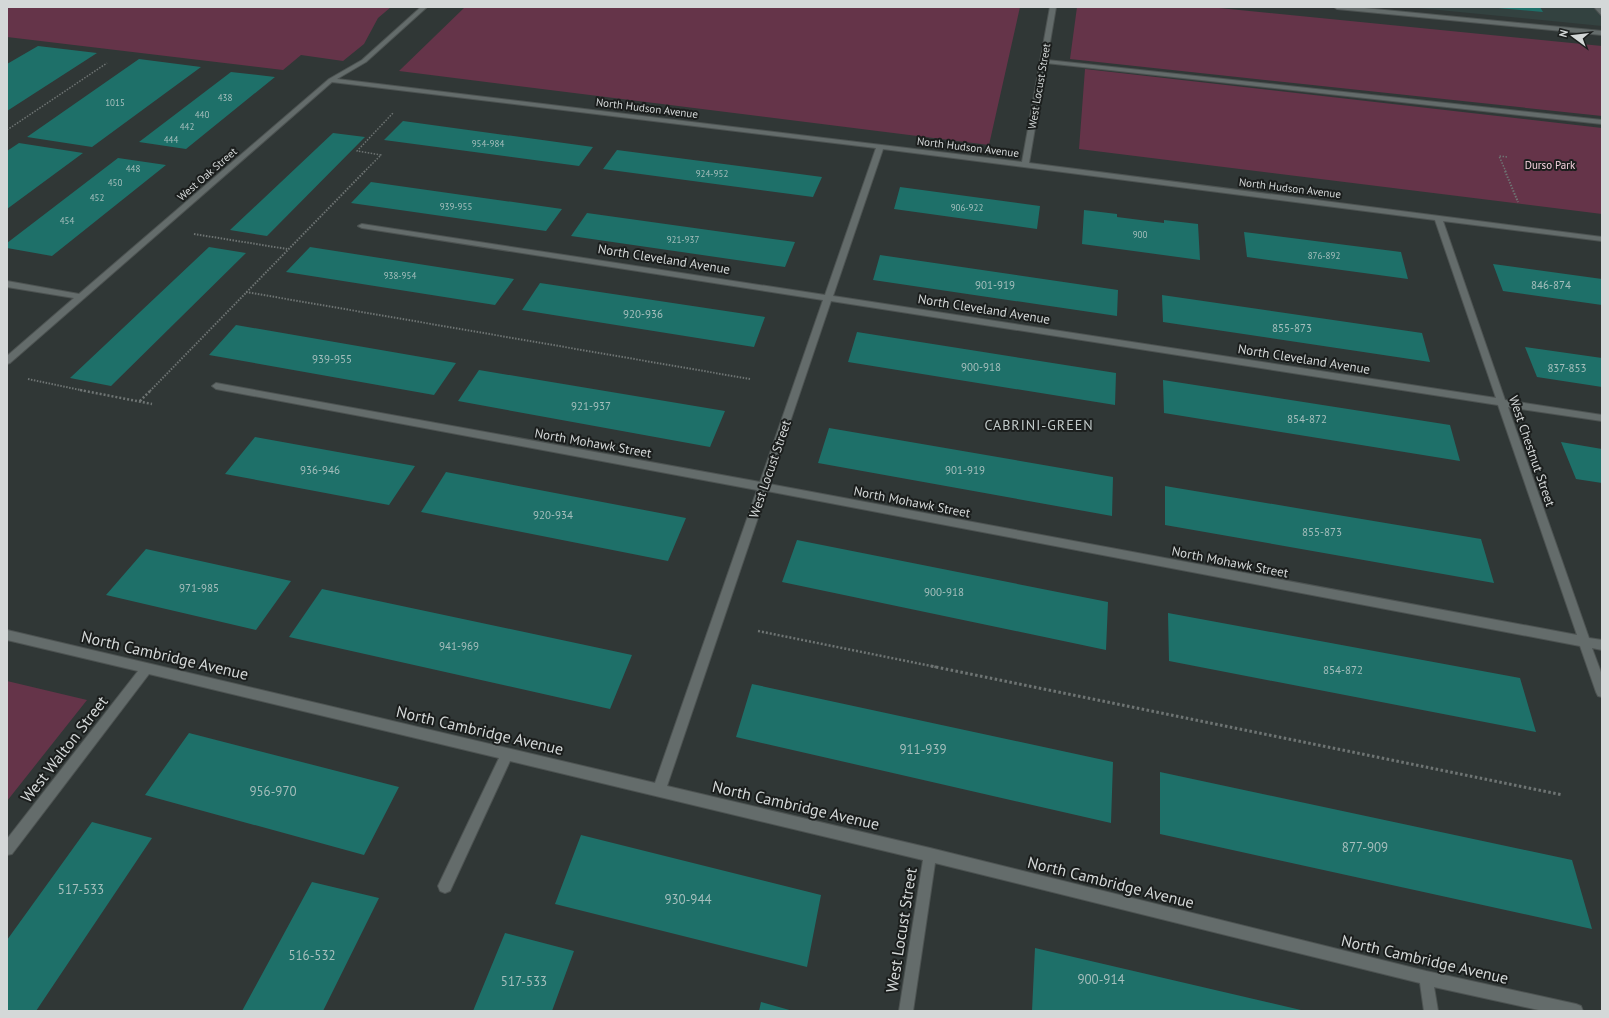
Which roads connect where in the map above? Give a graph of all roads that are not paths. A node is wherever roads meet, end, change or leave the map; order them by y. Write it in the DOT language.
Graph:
graph roads {
  1 [pos="424,7"];
  2 [pos="1052,7"];
  3 [pos="1337,7"];
  4 [pos="1597,7"];
  5 [pos="1602,14"];
  6 [pos="1602,33"];
  7 [pos="1043,61"];
  8 [pos="332,80"];
  9 [pos="1602,122"];
  10 [pos="880,147"];
  11 [pos="1025,165"];
  12 [pos="1438,218"];
  13 [pos="362,226"];
  14 [pos="1602,239"];
  15 [pos="7,284"];
  16 [pos="81,297"];
  17 [pos="828,298"];
  18 [pos="7,361"];
  19 [pos="216,386"];
  20 [pos="1502,403"];
  21 [pos="1602,418"];
  22 [pos="764,487"];
  23 [pos="7,635"];
  24 [pos="1585,642"];
  25 [pos="1602,645"];
  26 [pos="147,668"];
  27 [pos="1602,692"];
  28 [pos="507,754"];
  29 [pos="659,790"];
  30 [pos="7,849"];
  31 [pos="930,855"];
  32 [pos="445,886"];
  33 [pos="1426,978"];
  34 [pos="906,1011"];
  35 [pos="1431,1011"];
  36 [pos="1576,1011"];
  1 -- 8 [label="street, West Oak Street"];
  2 -- 7 [label="street, West Locust Street"];
  3 -- 6 [label="street"];
  4 -- 5 [label="street"];
  7 -- 9 [label="street"];
  7 -- 11 [label="street, West Locust Street"];
  8 -- 10 [label="street, North Hudson Avenue"];
  8 -- 16 [label="street, West Oak Street"];
  10 -- 11 [label="street, North Hudson Avenue"];
  10 -- 17 [label="street, West Locust Street"];
  11 -- 12 [label="street, North Hudson Avenue"];
  12 -- 14 [label="street, North Hudson Avenue"];
  12 -- 20 [label="street, West Chestnut Street"];
  13 -- 17 [label="street, North Cleveland Avenue"];
  15 -- 16 [label="street"];
  16 -- 18 [label="street, West Oak Street"];
  17 -- 20 [label="street, North Cleveland Avenue"];
  17 -- 22 [label="street, West Locust Street"];
  19 -- 22 [label="street, North Mohawk Street"];
  20 -- 21 [label="street, North Cleveland Avenue"];
  20 -- 24 [label="street, West Chestnut Street"];
  22 -- 24 [label="street, North Mohawk Street"];
  22 -- 29 [label="street, West Locust Street"];
  23 -- 26 [label="street, North Cambridge Avenue"];
  24 -- 25 [label="street, North Mohawk Street"];
  24 -- 27 [label="street, West Chestnut Street"];
  26 -- 28 [label="street, North Cambridge Avenue"];
  26 -- 30 [label="street, West Walton Street"];
  28 -- 29 [label="street, North Cambridge Avenue"];
  28 -- 32 [label="street"];
  29 -- 31 [label="street, North Cambridge Avenue"];
  31 -- 33 [label="street, North Cambridge Avenue"];
  31 -- 34 [label="street, West Locust Street"];
  33 -- 35 [label="street"];
  33 -- 36 [label="street, North Cambridge Avenue"];
}
